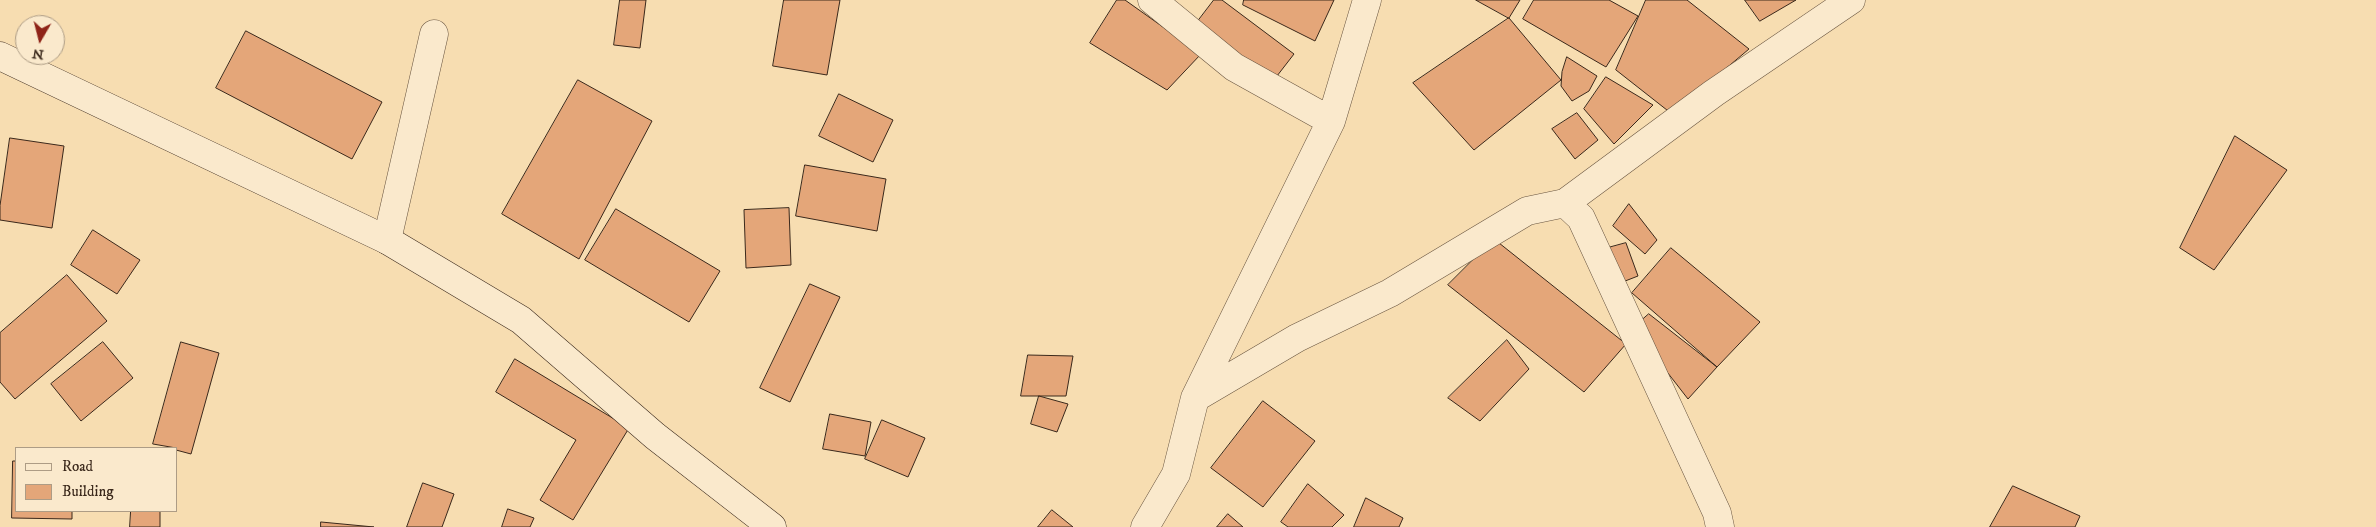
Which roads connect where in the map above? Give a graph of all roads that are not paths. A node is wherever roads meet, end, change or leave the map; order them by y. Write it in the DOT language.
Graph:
graph roads {
  1 [pos="1152,0"];
  2 [pos="1367,0"];
  3 [pos="1851,0"];
  4 [pos="434,34"];
  5 [pos="0,56"];
  6 [pos="1331,121"];
  7 [pos="1566,203"];
  8 [pos="387,240"];
  9 [pos="1195,398"];
  10 [pos="772,527"];
  11 [pos="1145,527"];
  12 [pos="1720,527"];
  1 -- 6 [label="street"];
  2 -- 6 [label="street"];
  3 -- 7 [label="street"];
  4 -- 8 [label="street"];
  5 -- 8 [label="street"];
  6 -- 9 [label="street"];
  7 -- 9 [label="street"];
  7 -- 12 [label="street"];
  8 -- 10 [label="street"];
  9 -- 11 [label="street"];
}
